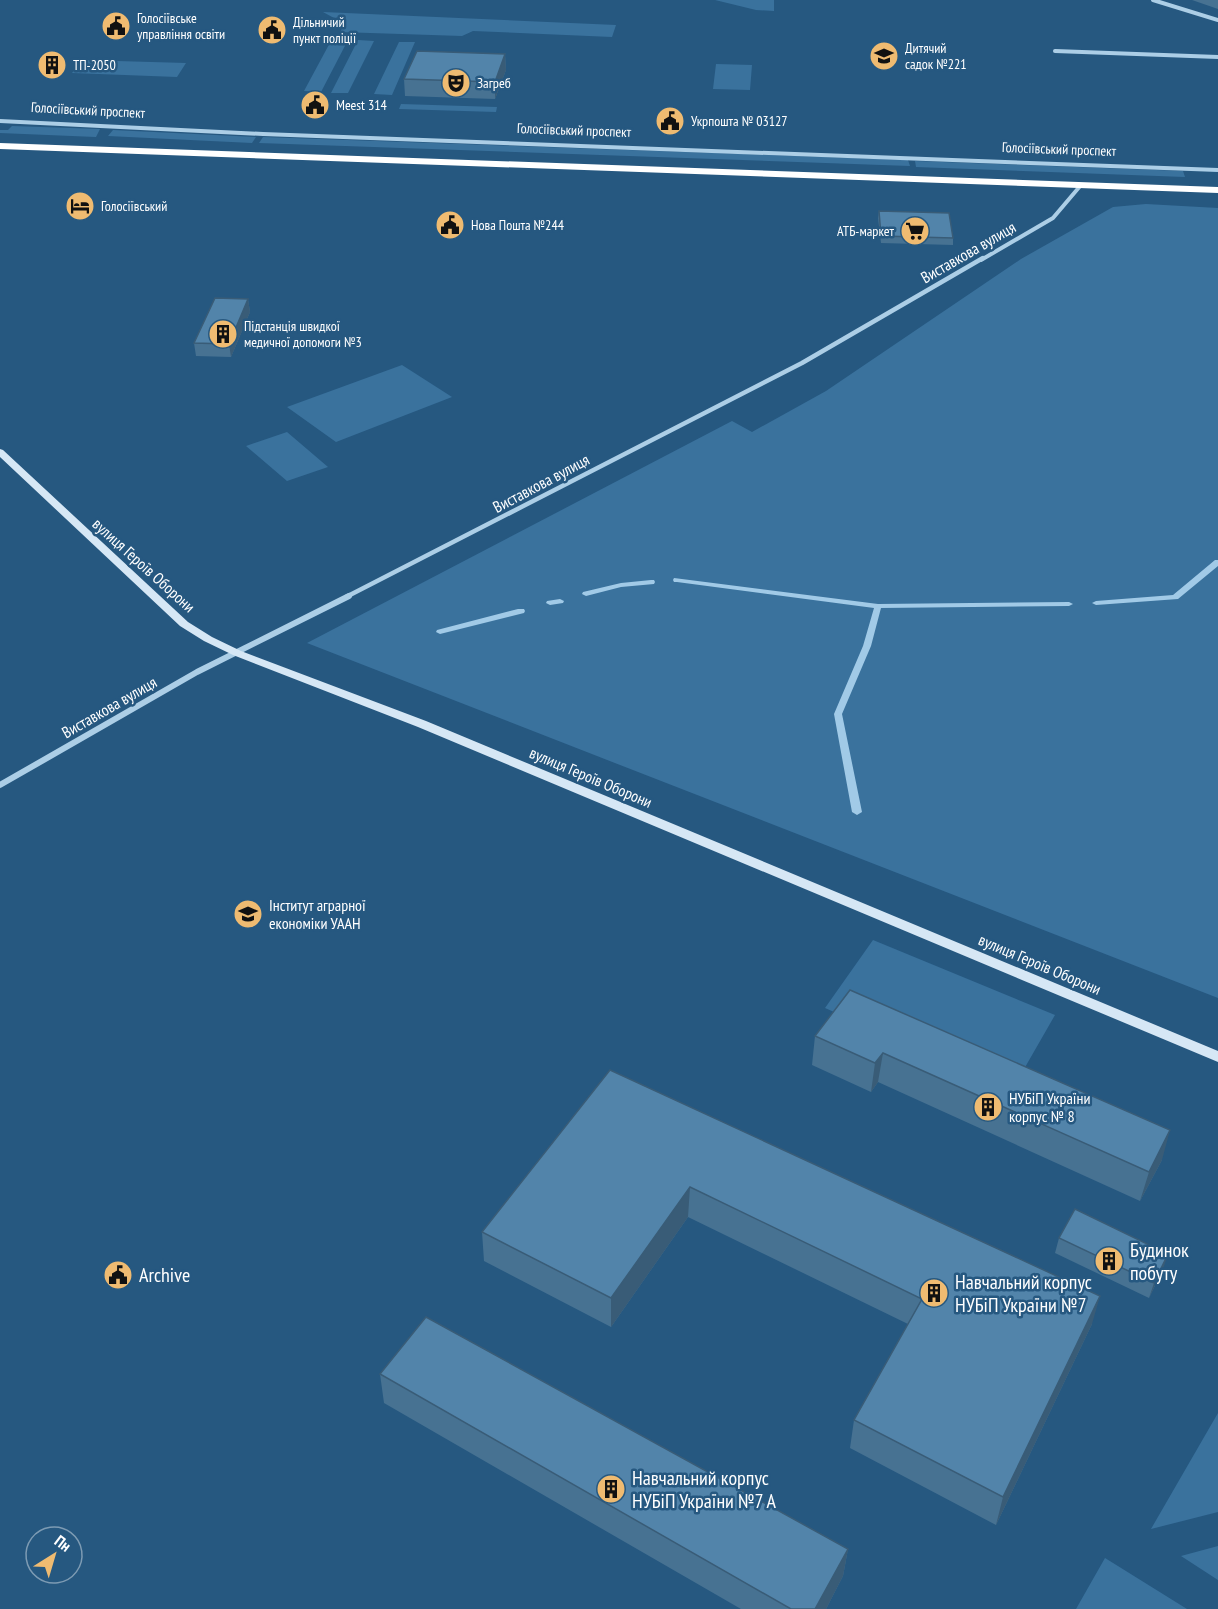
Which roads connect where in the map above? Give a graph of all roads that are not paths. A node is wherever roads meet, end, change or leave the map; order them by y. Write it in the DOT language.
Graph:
graph roads {
  1 [pos="1154,0"];
  2 [pos="1218,20"];
  3 [pos="1055,51"];
  4 [pos="1218,57"];
  5 [pos="0,121"];
  6 [pos="0,146"];
  7 [pos="1218,170"];
  8 [pos="1081,185"];
  9 [pos="1218,190"];
  10 [pos="0,452"];
  11 [pos="237,653"];
  12 [pos="0,785"];
  13 [pos="1218,1056"];
  1 -- 2 [label="street"];
  3 -- 4 [label="street"];
  5 -- 7 [label="street, Голосіївський проспект"];
  6 -- 8 [label="highway"];
  8 -- 9 [label="highway"];
  8 -- 11 [label="street, Виставкова вулиця"];
  10 -- 11 [label="street, вулиця Героїв Оборони"];
  11 -- 12 [label="street, Виставкова вулиця"];
  11 -- 13 [label="street, вулиця Героїв Оборони"];
}
